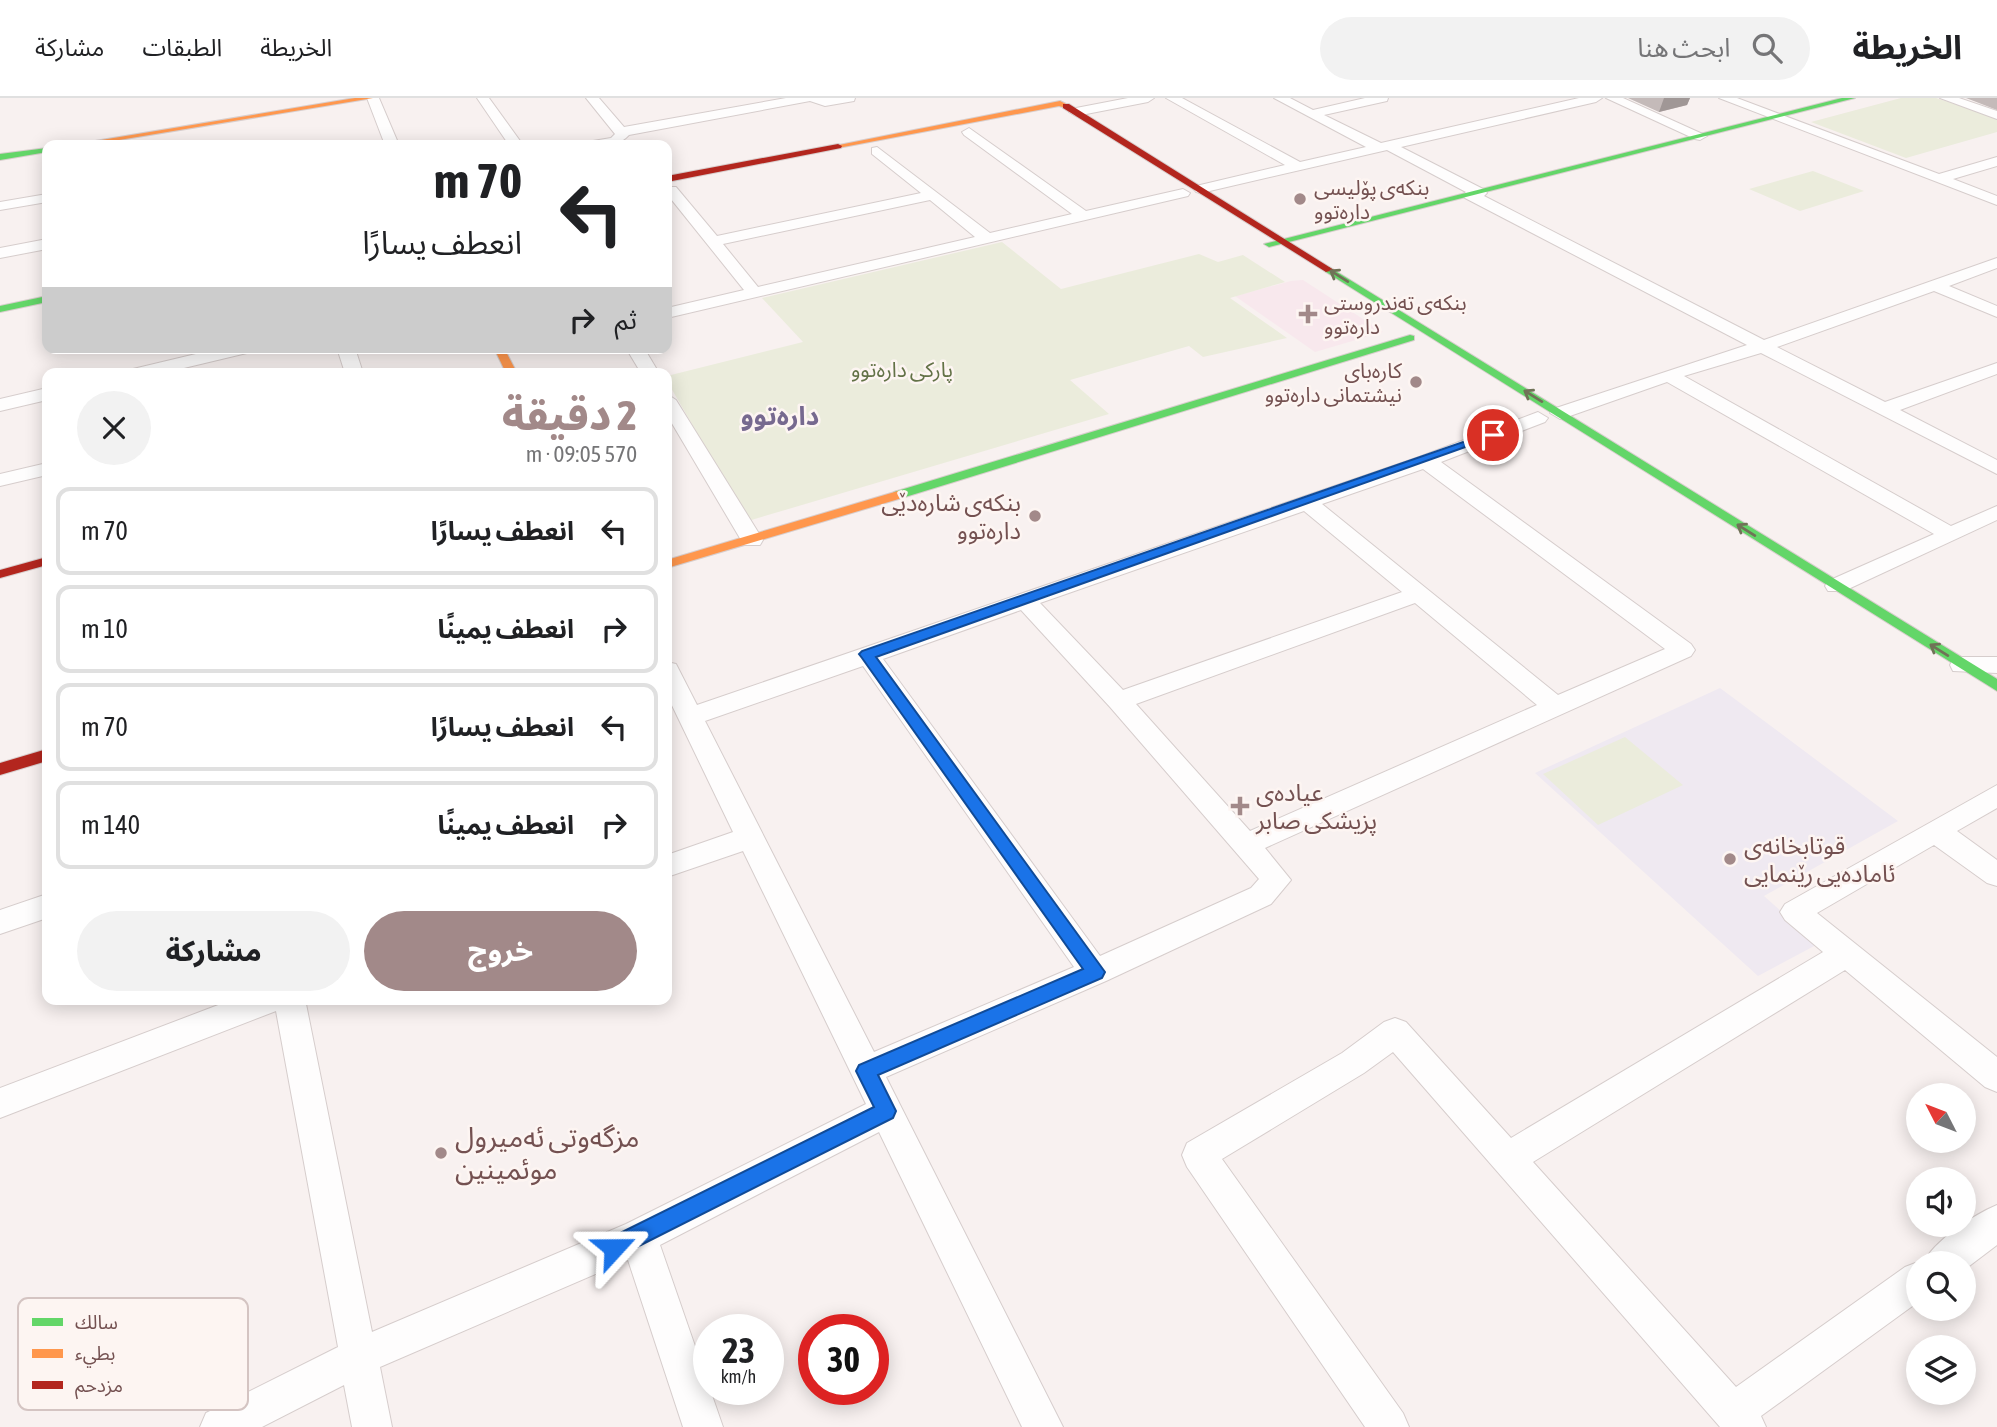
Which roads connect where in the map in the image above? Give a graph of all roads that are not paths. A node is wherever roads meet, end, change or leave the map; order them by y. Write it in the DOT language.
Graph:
graph roads {
  1 [pos="371,98"];
  2 [pos="483,98"];
  3 [pos="594,98"];
  4 [pos="807,98"];
  5 [pos="814,98"];
  6 [pos="849,98"];
  7 [pos="1148,98"];
  8 [pos="1172,98"];
  9 [pos="1280,98"];
  10 [pos="1382,98"];
  11 [pos="1596,98"];
  12 [pos="1612,98"];
  13 [pos="1725,98"];
  14 [pos="1946,98"];
  15 [pos="1844,99"];
  16 [pos="1516,103"];
  17 [pos="1053,105"];
  18 [pos="1076,112"];
  19 [pos="1537,112"];
  20 [pos="1311,114"];
  21 [pos="1997,115"];
  22 [pos="1777,118"];
  23 [pos="969,132"];
  24 [pos="1700,136"];
  25 [pos="624,138"];
  26 [pos="106,140"];
  27 [pos="386,140"];
  28 [pos="512,140"];
  29 [pos="1384,147"];
  30 [pos="42,151"];
  31 [pos="877,151"];
  32 [pos="0,157"];
  33 [pos="1997,161"];
  34 [pos="1299,167"];
  35 [pos="1939,178"];
  36 [pos="672,185"];
  37 [pos="672,185"];
  38 [pos="1201,189"];
  39 [pos="672,191"];
  40 [pos="1183,193"];
  41 [pos="1475,194"];
  42 [pos="932,195"];
  43 [pos="42,199"];
  44 [pos="1997,201"];
  45 [pos="0,206"];
  46 [pos="1223,211"];
  47 [pos="1085,216"];
  48 [pos="988,239"];
  49 [pos="1282,241"];
  50 [pos="712,242"];
  51 [pos="42,245"];
  52 [pos="1265,245"];
  53 [pos="0,253"];
  54 [pos="1997,264"];
  55 [pos="1936,286"];
  56 [pos="754,292"];
  57 [pos="42,300"];
  58 [pos="0,309"];
  59 [pos="42,312"];
  60 [pos="672,312"];
  61 [pos="1997,312"];
  62 [pos="0,320"];
  63 [pos="1417,335"];
  64 [pos="1764,346"];
  65 [pos="229,354"];
  66 [pos="197,366"];
  67 [pos="1997,368"];
  68 [pos="1668,375"];
  69 [pos="42,395"];
  70 [pos="0,405"];
  71 [pos="672,408"];
  72 [pos="1885,409"];
  73 [pos="1560,413"];
  74 [pos="1538,418"];
  75 [pos="1426,461"];
  76 [pos="1997,468"];
  77 [pos="42,470"];
  78 [pos="0,481"];
  79 [pos="1656,493"];
  80 [pos="1305,501"];
  81 [pos="1997,512"];
  82 [pos="1951,536"];
  83 [pos="752,540"];
  84 [pos="42,562"];
  85 [pos="672,563"];
  86 [pos="0,574"];
  87 [pos="1836,586"];
  88 [pos="1416,595"];
  89 [pos="1023,599"];
  90 [pos="867,654"];
  91 [pos="1962,665"];
  92 [pos="1997,665"];
  93 [pos="672,680"];
  94 [pos="1997,687"];
  95 [pos="1119,701"];
  96 [pos="1555,706"];
  97 [pos="690,717"];
  98 [pos="42,756"];
  99 [pos="0,769"];
  100 [pos="1997,795"];
  101 [pos="1936,831"];
  102 [pos="750,837"];
  103 [pos="1245,845"];
  104 [pos="672,864"];
  105 [pos="1997,875"];
  106 [pos="42,908"];
  107 [pos="0,922"];
  108 [pos="1846,954"];
  109 [pos="1095,972"];
  110 [pos="255,1005"];
  111 [pos="290,1005"];
  112 [pos="866,1071"];
  113 [pos="1997,1077"];
  114 [pos="0,1103"];
  115 [pos="886,1111"];
  116 [pos="1509,1158"];
  117 [pos="1997,1223"];
  118 [pos="639,1237"];
  119 [pos="1959,1251"];
  120 [pos="1906,1289"];
  121 [pos="359,1357"];
  122 [pos="1740,1420"];
  123 [pos="220,1427"];
  124 [pos="372,1427"];
  125 [pos="703,1427"];
  126 [pos="1043,1427"];
  127 [pos="1388,1427"];
  1 -- 26 [label="street"];
  1 -- 27 [label="street"];
  2 -- 28 [label="street"];
  3 -- 25 [label="street"];
  4 -- 25 [label="street"];
  5 -- 6 [label="street"];
  7 -- 18 [label="street"];
  8 -- 34 [label="street"];
  9 -- 20 [label="street"];
  10 -- 20 [label="street"];
  11 -- 19 [label="street"];
  12 -- 24 [label="street"];
  13 -- 22 [label="street"];
  14 -- 21 [label="street"];
  15 -- 22 [label="street"];
  16 -- 19 [label="street"];
  17 -- 18 [label="street"];
  17 -- 23 [label="street"];
  17 -- 36 [label="street"];
  17 -- 40 [label="street"];
  18 -- 38 [label="street"];
  19 -- 29 [label="street"];
  20 -- 29 [label="street"];
  22 -- 24 [label="street"];
  22 -- 35 [label="street"];
  23 -- 31 [label="street"];
  23 -- 47 [label="street"];
  24 -- 41 [label="street"];
  29 -- 34 [label="street"];
  29 -- 41 [label="street"];
  30 -- 32 [label="street"];
  31 -- 37 [label="street"];
  31 -- 42 [label="street"];
  33 -- 35 [label="street"];
  34 -- 38 [label="street"];
  35 -- 44 [label="street"];
  38 -- 46 [label="street"];
  39 -- 50 [label="street"];
  40 -- 46 [label="street"];
  40 -- 47 [label="street"];
  41 -- 49 [label="street"];
  41 -- 64 [label="street"];
  42 -- 48 [label="street"];
  42 -- 50 [label="street"];
  43 -- 45 [label="street"];
  46 -- 49 [label="street"];
  46 -- 52 [label="street"];
  47 -- 48 [label="street"];
  48 -- 56 [label="street"];
  49 -- 52 [label="street"];
  63 -- 49 [label="street, one-way"];
  50 -- 56 [label="street"];
  51 -- 53 [label="street"];
  52 -- 63 [label="street"];
  54 -- 55 [label="street"];
  55 -- 61 [label="street"];
  55 -- 64 [label="street"];
  56 -- 60 [label="street"];
  57 -- 58 [label="street"];
  59 -- 62 [label="street"];
  73 -- 63 [label="street, one-way"];
  63 -- 74 [label="street"];
  63 -- 83 [label="street"];
  64 -- 68 [label="street"];
  64 -- 72 [label="street"];
  65 -- 66 [label="street"];
  67 -- 72 [label="street"];
  68 -- 73 [label="street"];
  68 -- 82 [label="street"];
  69 -- 70 [label="street"];
  71 -- 83 [label="street"];
  72 -- 76 [label="street"];
  87 -- 73 [label="street, one-way"];
  74 -- 75 [label="street"];
  74 -- 79 [label="street"];
  75 -- 80 [label="street"];
  75 -- 96 [label="street"];
  77 -- 78 [label="street"];
  80 -- 88 [label="street"];
  80 -- 89 [label="street"];
  81 -- 82 [label="street"];
  82 -- 87 [label="street"];
  83 -- 85 [label="street"];
  84 -- 86 [label="street"];
  91 -- 87 [label="street, one-way"];
  88 -- 95 [label="street"];
  88 -- 96 [label="street"];
  89 -- 90 [label="street"];
  89 -- 95 [label="street"];
  90 -- 97 [label="street"];
  90 -- 109 [label="street"];
  91 -- 92 [label="street"];
  91 -- 94 [label="street"];
  93 -- 97 [label="street"];
  95 -- 103 [label="street"];
  96 -- 103 [label="street"];
  97 -- 102 [label="street"];
  98 -- 99 [label="street"];
  100 -- 101 [label="street"];
  101 -- 105 [label="street"];
  101 -- 108 [label="street"];
  102 -- 104 [label="street"];
  102 -- 112 [label="street"];
  103 -- 109 [label="street"];
  106 -- 107 [label="street"];
  108 -- 113 [label="street"];
  108 -- 116 [label="street"];
  109 -- 112 [label="street"];
  110 -- 114 [label="street"];
  111 -- 121 [label="street"];
  112 -- 115 [label="street"];
  115 -- 118 [label="street"];
  115 -- 126 [label="street"];
  116 -- 122 [label="street"];
  116 -- 127 [label="street"];
  117 -- 119 [label="street"];
  118 -- 121 [label="street"];
  118 -- 125 [label="street"];
  120 -- 122 [label="street"];
  121 -- 123 [label="street"];
  121 -- 124 [label="street"];
}
